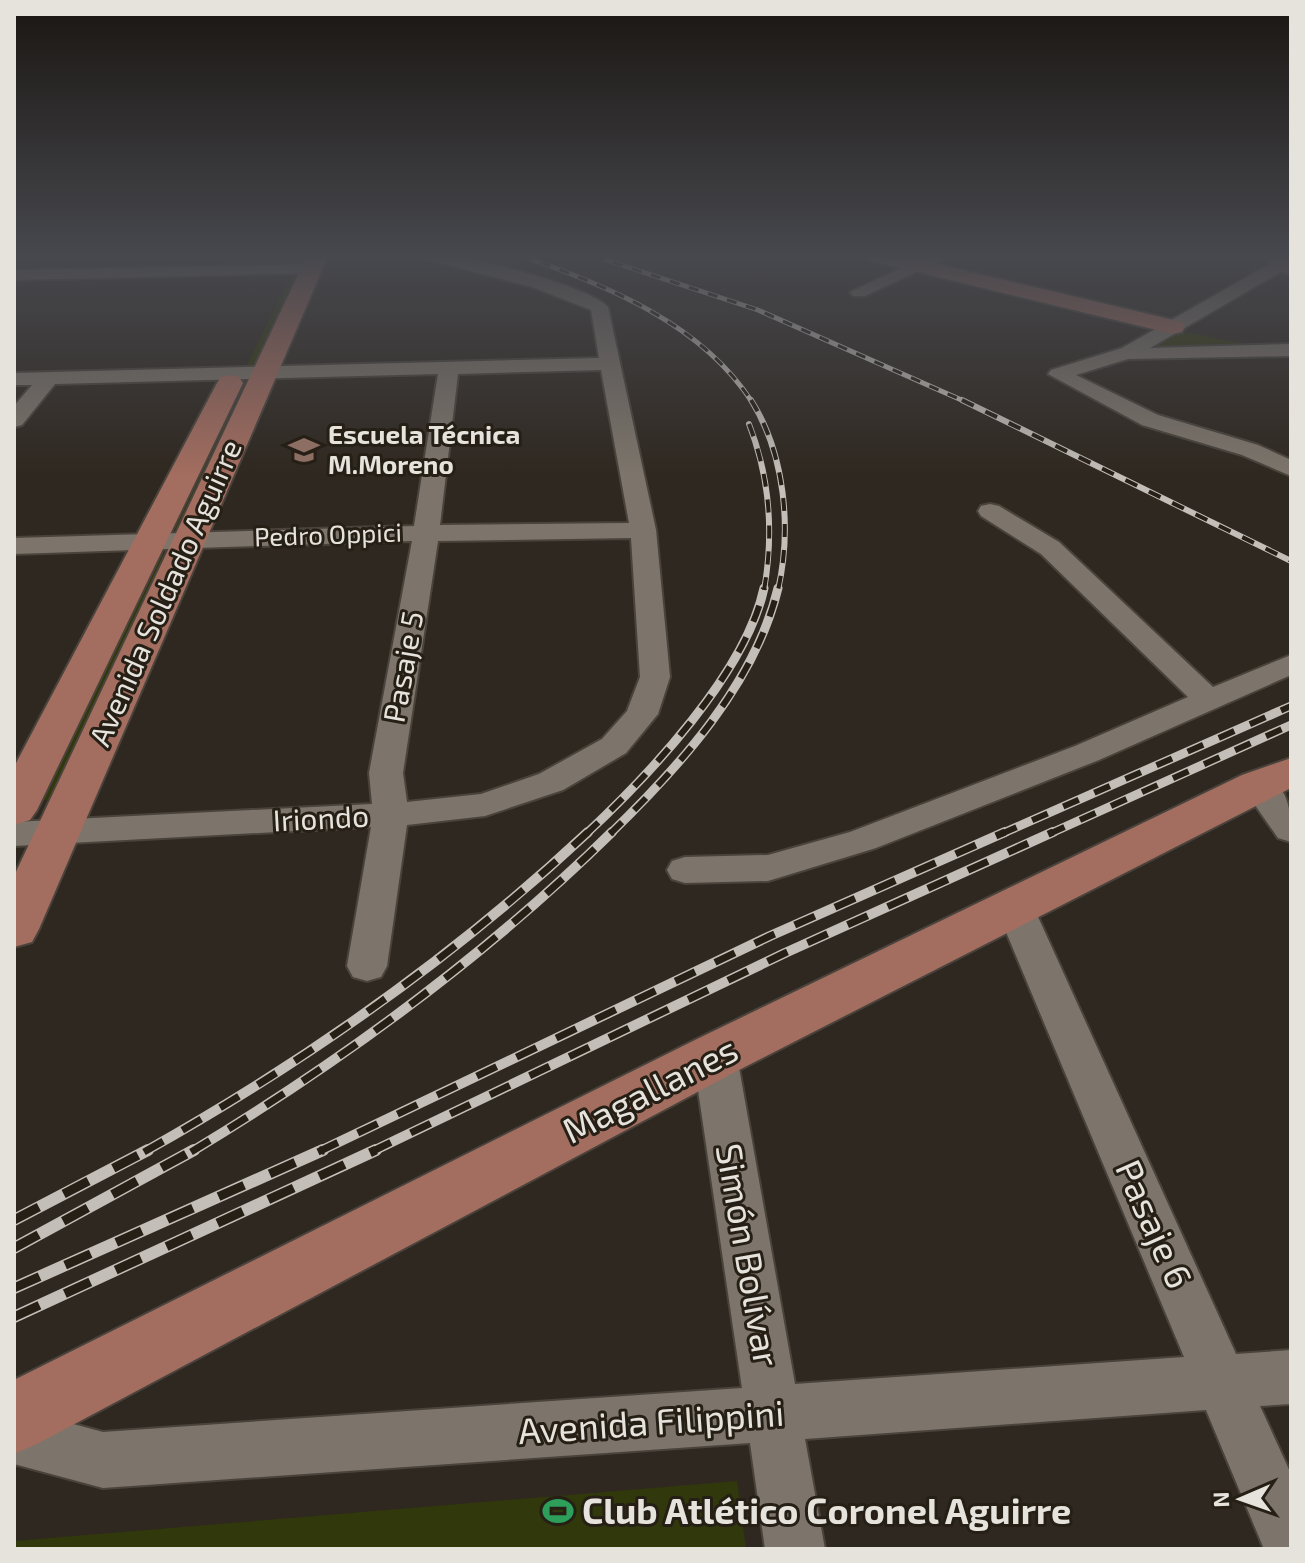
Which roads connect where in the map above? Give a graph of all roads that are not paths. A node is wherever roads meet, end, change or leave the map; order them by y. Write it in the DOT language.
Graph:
graph roads {
  1 [pos="271,329"];
  2 [pos="602,329"];
  3 [pos="1177,329"];
  4 [pos="1194,329"];
  5 [pos="1124,354"];
  6 [pos="1286,354"];
  7 [pos="608,364"];
  8 [pos="449,368"];
  9 [pos="250,373"];
  10 [pos="14,379"];
  11 [pos="48,379"];
  12 [pos="14,420"];
  13 [pos="1291,469"];
  14 [pos="990,511"];
  15 [pos="643,530"];
  16 [pos="426,533"];
  17 [pos="190,539"];
  18 [pos="150,541"];
  19 [pos="14,546"];
  20 [pos="1291,664"];
  21 [pos="1209,700"];
  22 [pos="1275,778"];
  23 [pos="14,810"];
  24 [pos="391,815"];
  25 [pos="1291,830"];
  26 [pos="58,832"];
  27 [pos="14,834"];
  28 [pos="685,870"];
  29 [pos="1015,908"];
  30 [pos="14,929"];
  31 [pos="367,966"];
  32 [pos="715,1056"];
  33 [pos="1291,1377"];
  34 [pos="1223,1382"];
  35 [pos="775,1413"];
  36 [pos="14,1418"];
  37 [pos="14,1436"];
  38 [pos="1291,1542"];
  39 [pos="795,1549"];
  1 -- 9 [label="main road, Avenida Soldado Aguirre"];
  2 -- 7 [label="street"];
  3 -- 5 [label="street"];
  4 -- 6 [label="street"];
  5 -- 6 [label="street"];
  5 -- 13 [label="street"];
  7 -- 8 [label="street"];
  7 -- 15 [label="street"];
  8 -- 9 [label="street"];
  8 -- 16 [label="street, Pasaje 5"];
  9 -- 11 [label="street"];
  9 -- 17 [label="main road, Avenida Soldado Aguirre"];
  9 -- 18 [label="main road, Avenida Soldado Aguirre"];
  10 -- 11 [label="street"];
  11 -- 12 [label="street"];
  14 -- 21 [label="street"];
  15 -- 16 [label="street, Pedro Oppici"];
  15 -- 24 [label="street, Iriondo"];
  16 -- 17 [label="street, Pedro Oppici"];
  16 -- 24 [label="street, Pasaje 5"];
  17 -- 18 [label="street, Pedro Oppici"];
  17 -- 26 [label="main road, Avenida Soldado Aguirre"];
  18 -- 19 [label="street, Pedro Oppici"];
  18 -- 23 [label="main road, Avenida Soldado Aguirre"];
  20 -- 21 [label="street"];
  21 -- 28 [label="street"];
  22 -- 25 [label="street"];
  22 -- 29 [label="main road, Magallanes"];
  24 -- 26 [label="street, Iriondo"];
  24 -- 31 [label="street, Pasaje 5"];
  26 -- 27 [label="street, Iriondo"];
  26 -- 30 [label="main road, Avenida Soldado Aguirre"];
  29 -- 32 [label="main road, Magallanes"];
  29 -- 34 [label="street, Pasaje 6"];
  32 -- 35 [label="street, Simón Bolívar"];
  32 -- 36 [label="main road, Magallanes"];
  33 -- 34 [label="street, Avenida Filippini"];
  34 -- 35 [label="street, Avenida Filippini"];
  34 -- 38 [label="street, Pasaje 6"];
  35 -- 37 [label="street, Avenida Filippini"];
  35 -- 39 [label="street, Simón Bolívar"];
}
